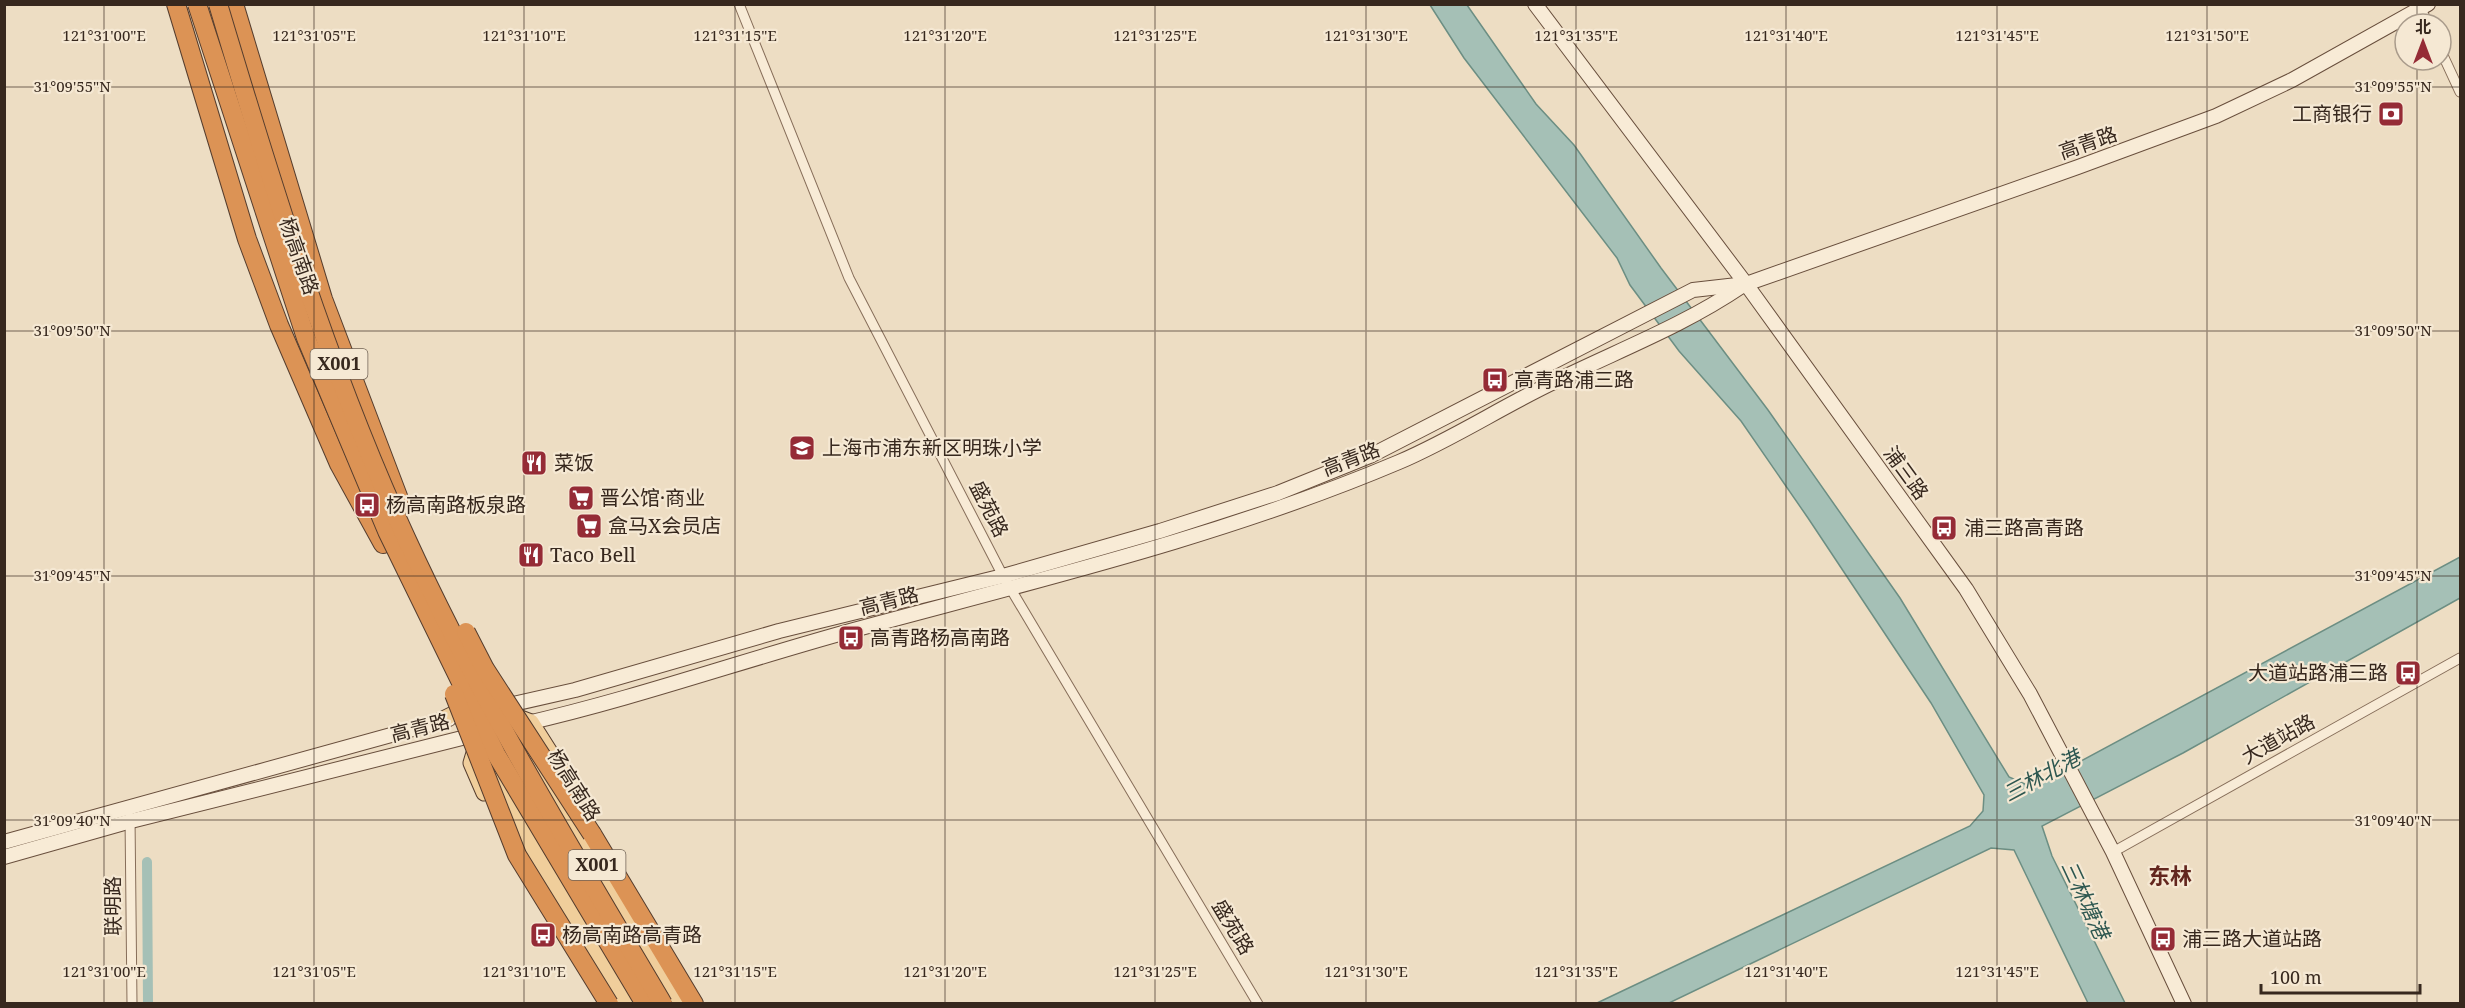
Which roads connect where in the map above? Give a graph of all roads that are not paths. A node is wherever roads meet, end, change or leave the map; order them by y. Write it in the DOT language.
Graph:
graph roads {
  1 [pos="176,4"];
  2 [pos="195,4"];
  3 [pos="208,4"];
  4 [pos="220,4"];
  5 [pos="234,4"];
  6 [pos="739,4"];
  7 [pos="1534,4"];
  8 [pos="2422,6"];
  9 [pos="234,48"];
  10 [pos="2451,72"];
  11 [pos="2460,92"];
  12 [pos="1746,284"];
  13 [pos="368,448"];
  14 [pos="372,496"];
  15 [pos="399,499"];
  16 [pos="383,544"];
  17 [pos="1003,576"];
  18 [pos="1012,590"];
  19 [pos="415,601"];
  20 [pos="2460,658"];
  21 [pos="457,688"];
  22 [pos="493,708"];
  23 [pos="472,715"];
  24 [pos="446,720"];
  25 [pos="531,722"];
  26 [pos="512,726"];
  27 [pos="479,734"];
  28 [pos="130,814"];
  29 [pos="4,842"];
  30 [pos="2113,852"];
  31 [pos="4,857"];
  32 [pos="132,1004"];
  33 [pos="599,1004"];
  34 [pos="609,1004"];
  35 [pos="627,1004"];
  36 [pos="645,1004"];
  37 [pos="663,1004"];
  38 [pos="682,1004"];
  39 [pos="694,1004"];
  40 [pos="702,1004"];
  41 [pos="1258,1004"];
  42 [pos="2184,1004"];
  1 -- 16 [label="highway"];
  2 -- 14 [label="highway, 杨高南路 / X001, bridge"];
  2 -- 19 [label="main road, 杨高南路 / X001"];
  3 -- 9 [label="main road, 杨高南路 / X001"];
  4 -- 9 [label="main road, 杨高南路 / X001"];
  4 -- 13 [label="highway, 杨高南路 / X001, bridge"];
  5 -- 15 [label="highway"];
  6 -- 17 [label="street, 盛苑路"];
  7 -- 12 [label="main road, 浦三路"];
  8 -- 12 [label="main road, 高青路"];
  9 -- 22 [label="main road, 杨高南路 / X001"];
  10 -- 11 [label="street"];
  12 -- 17 [label="main road, 高青路"];
  12 -- 18 [label="main road, 高青路"];
  12 -- 30 [label="main road, 浦三路"];
  13 -- 15 [label="highway, 杨高南路 / X001, bridge"];
  13 -- 37 [label="highway, 杨高南路 / X001, bridge"];
  14 -- 16 [label="highway, 杨高南路 / X001, bridge"];
  14 -- 36 [label="highway, 杨高南路 / X001, bridge"];
  15 -- 39 [label="highway, 杨高南路 / X001, bridge"];
  16 -- 34 [label="highway, 杨高南路 / X001, bridge"];
  17 -- 18 [label="street, 盛苑路"];
  17 -- 22 [label="main road, 高青路"];
  18 -- 25 [label="main road, 高青路"];
  18 -- 41 [label="street, 盛苑路"];
  19 -- 21 [label="main road, 杨高南路"];
  19 -- 23 [label="main road, 杨高南路"];
  20 -- 30 [label="street, 大道站路"];
  21 -- 23 [label="main road, 杨高南路"];
  21 -- 24 [label="main road"];
  22 -- 23 [label="main road, 高青路"];
  22 -- 25 [label="main road"];
  23 -- 24 [label="main road"];
  23 -- 25 [label="main road"];
  23 -- 26 [label="main road"];
  23 -- 27 [label="main road, 杨高南路"];
  24 -- 28 [label="main road, 高青路"];
  25 -- 26 [label="main road, 高青路"];
  25 -- 40 [label="main road, 杨高南路 / X001"];
  26 -- 27 [label="main road, 高青路"];
  26 -- 38 [label="main road, 杨高南路 / X001"];
  27 -- 28 [label="main road, 高青路"];
  27 -- 33 [label="main road"];
  27 -- 35 [label="main road, 杨高南路 / X001"];
  28 -- 29 [label="main road, 高青路"];
  28 -- 31 [label="main road, 高青路"];
  28 -- 32 [label="street, 联明路"];
  30 -- 42 [label="main road, 浦三路"];
}
